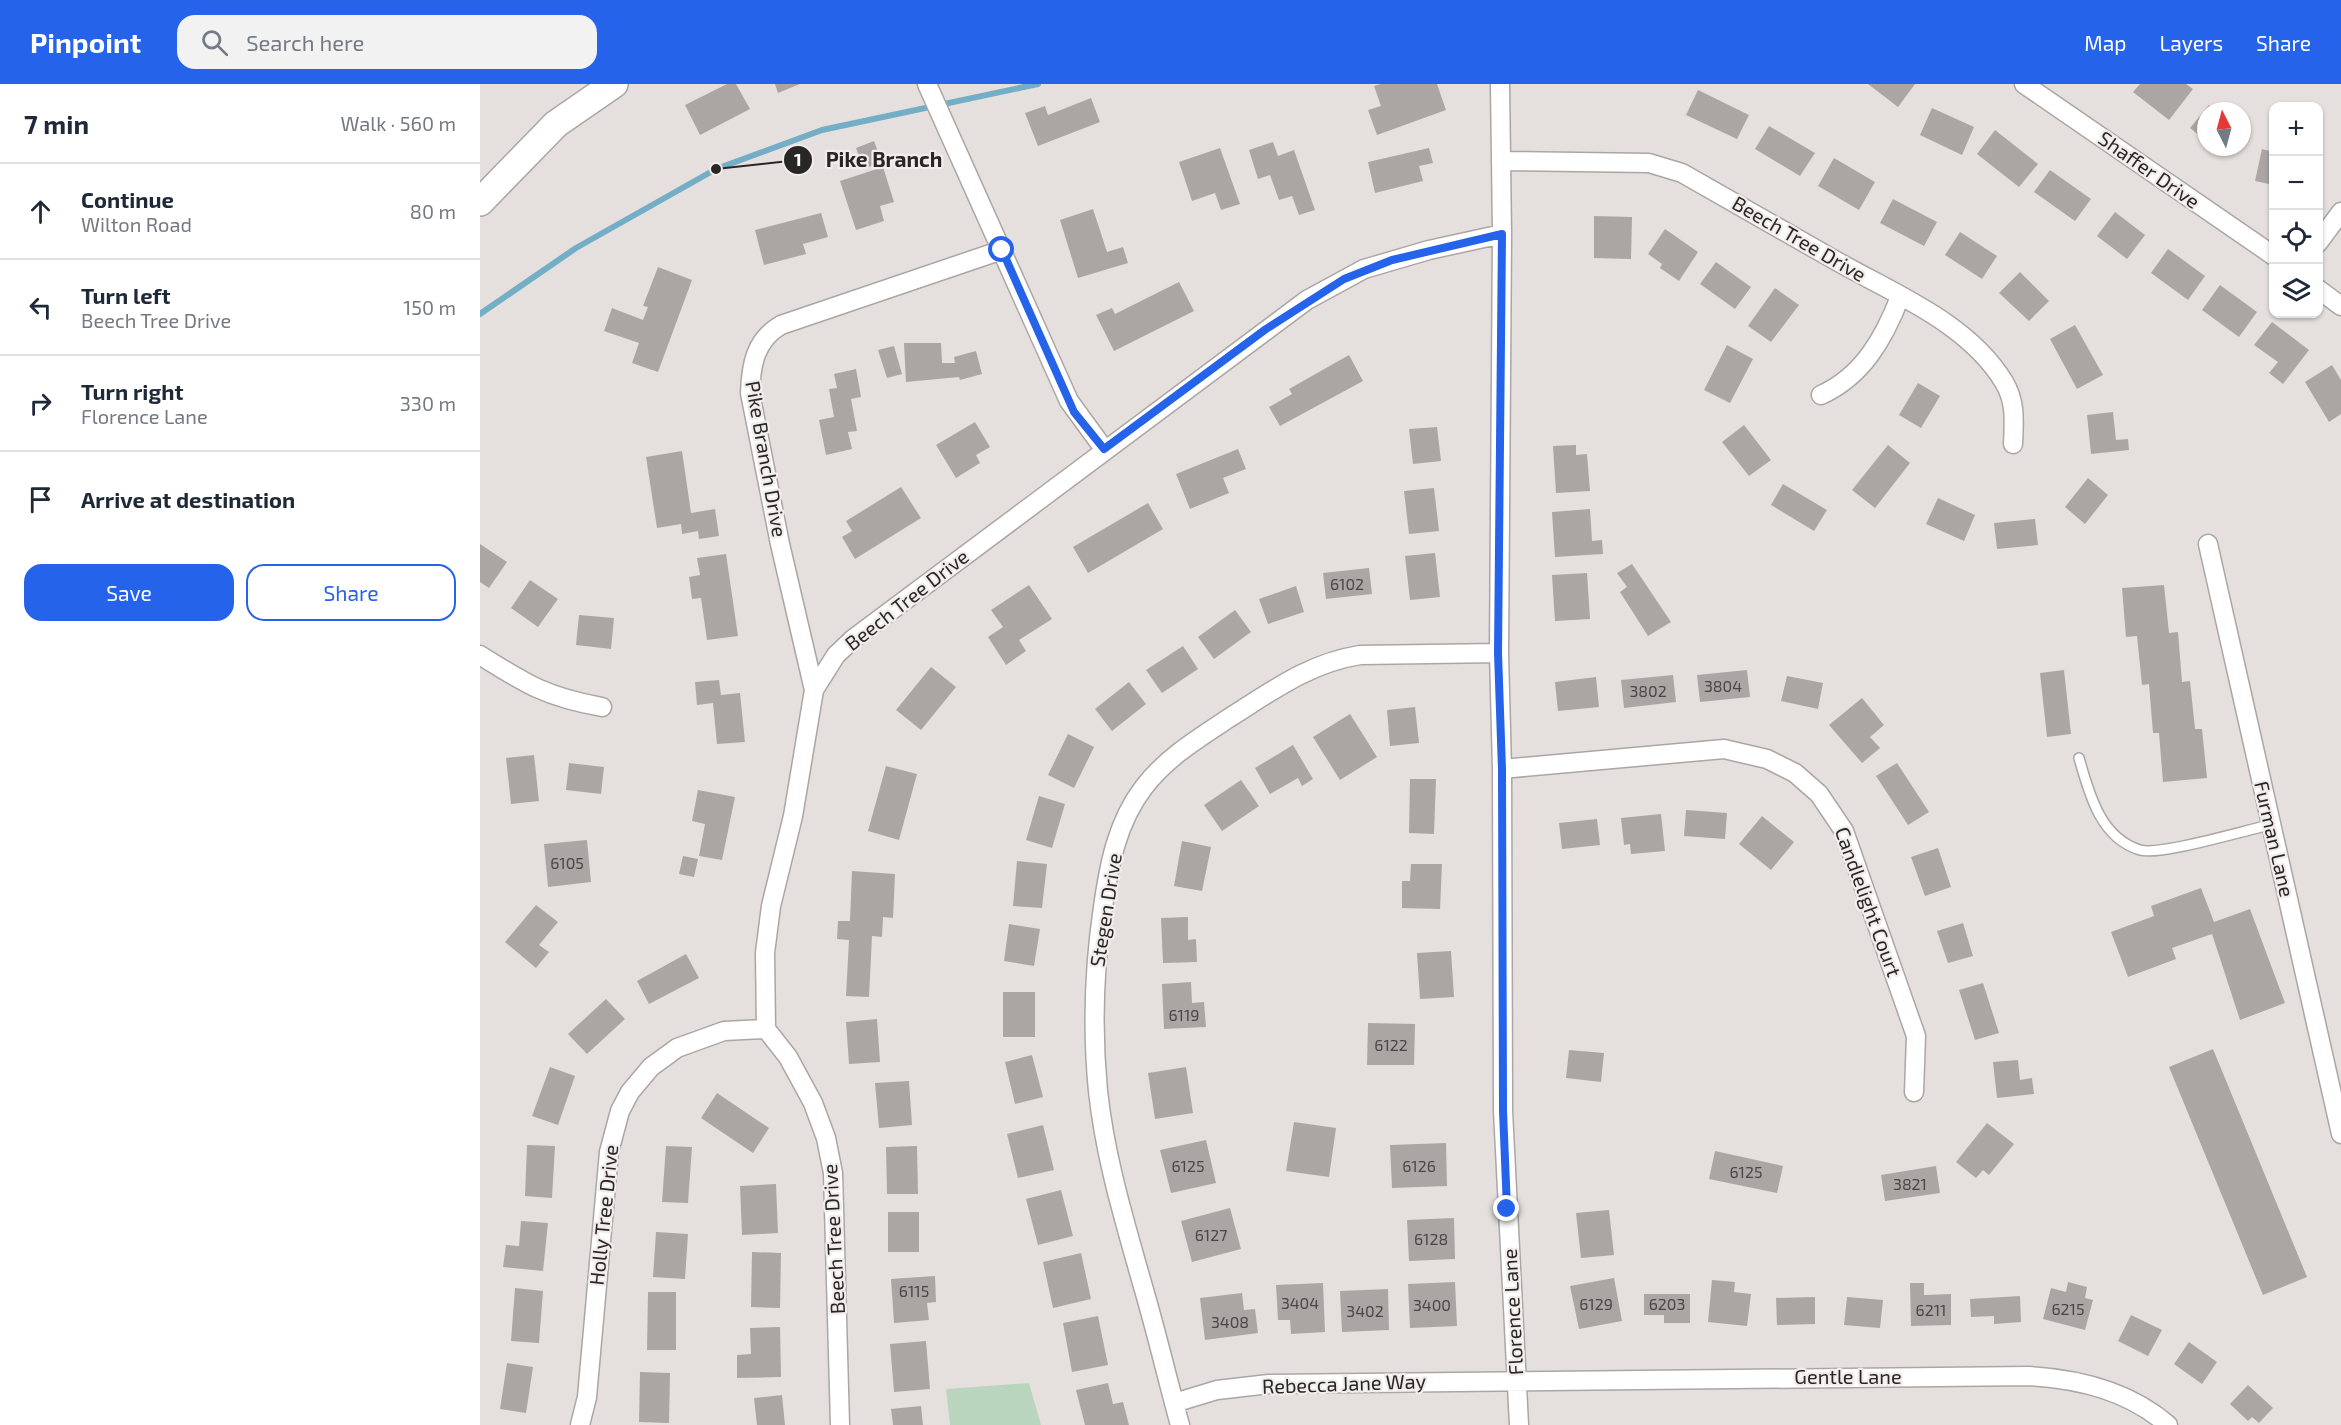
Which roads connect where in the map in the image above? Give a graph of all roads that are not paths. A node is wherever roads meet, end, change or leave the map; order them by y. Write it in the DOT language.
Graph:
graph roads {
  1 [pos="614,84"];
  2 [pos="927,84"];
  3 [pos="1500,84"];
  4 [pos="2024,84"];
  5 [pos="1501,161"];
  6 [pos="480,202"];
  7 [pos="2341,212"];
  8 [pos="1502,234"];
  9 [pos="2323,237"];
  10 [pos="1002,250"];
  11 [pos="2269,253"];
  12 [pos="2323,292"];
  13 [pos="1900,297"];
  14 [pos="2341,306"];
  15 [pos="1821,395"];
  16 [pos="2013,444"];
  17 [pos="1104,449"];
  18 [pos="2208,544"];
  19 [pos="1498,653"];
  20 [pos="480,655"];
  21 [pos="814,690"];
  22 [pos="602,707"];
  23 [pos="2079,758"];
  24 [pos="1502,769"];
  25 [pos="2270,825"];
  26 [pos="766,1029"];
  27 [pos="1914,1092"];
  28 [pos="2341,1134"];
  29 [pos="1516,1380"];
  30 [pos="1174,1403"];
  31 [pos="580,1425"];
  32 [pos="840,1425"];
  33 [pos="1180,1425"];
  34 [pos="1519,1425"];
  35 [pos="2168,1425"];
  1 -- 6 [label="main road"];
  2 -- 10 [label="street"];
  3 -- 5 [label="street, Florence Lane"];
  4 -- 11 [label="street, Shaffer Drive"];
  5 -- 8 [label="street, Florence Lane"];
  5 -- 13 [label="street, Beech Tree Drive"];
  7 -- 9 [label="street"];
  8 -- 17 [label="street, Beech Tree Drive"];
  8 -- 19 [label="street, Florence Lane"];
  10 -- 17 [label="street"];
  10 -- 21 [label="street, Pike Branch Drive"];
  12 -- 14 [label="street"];
  13 -- 15 [label="street"];
  13 -- 16 [label="street, Beech Tree Drive"];
  17 -- 21 [label="street, Beech Tree Drive"];
  18 -- 25 [label="street, Furman Lane"];
  19 -- 24 [label="street, Florence Lane"];
  19 -- 30 [label="street, Stegen Drive"];
  20 -- 22 [label="street"];
  21 -- 26 [label="street, Beech Tree Drive"];
  23 -- 25 [label="lane"];
  24 -- 27 [label="street, Candlelight Court"];
  24 -- 29 [label="street, Florence Lane"];
  25 -- 28 [label="street, Furman Lane"];
  26 -- 31 [label="street, Holly Tree Drive"];
  26 -- 32 [label="street, Beech Tree Drive"];
  29 -- 30 [label="street, Rebecca Jane Way"];
  29 -- 34 [label="street, Florence Lane"];
  29 -- 35 [label="street, Gentle Lane"];
  30 -- 33 [label="street, Stegen Drive"];
}
